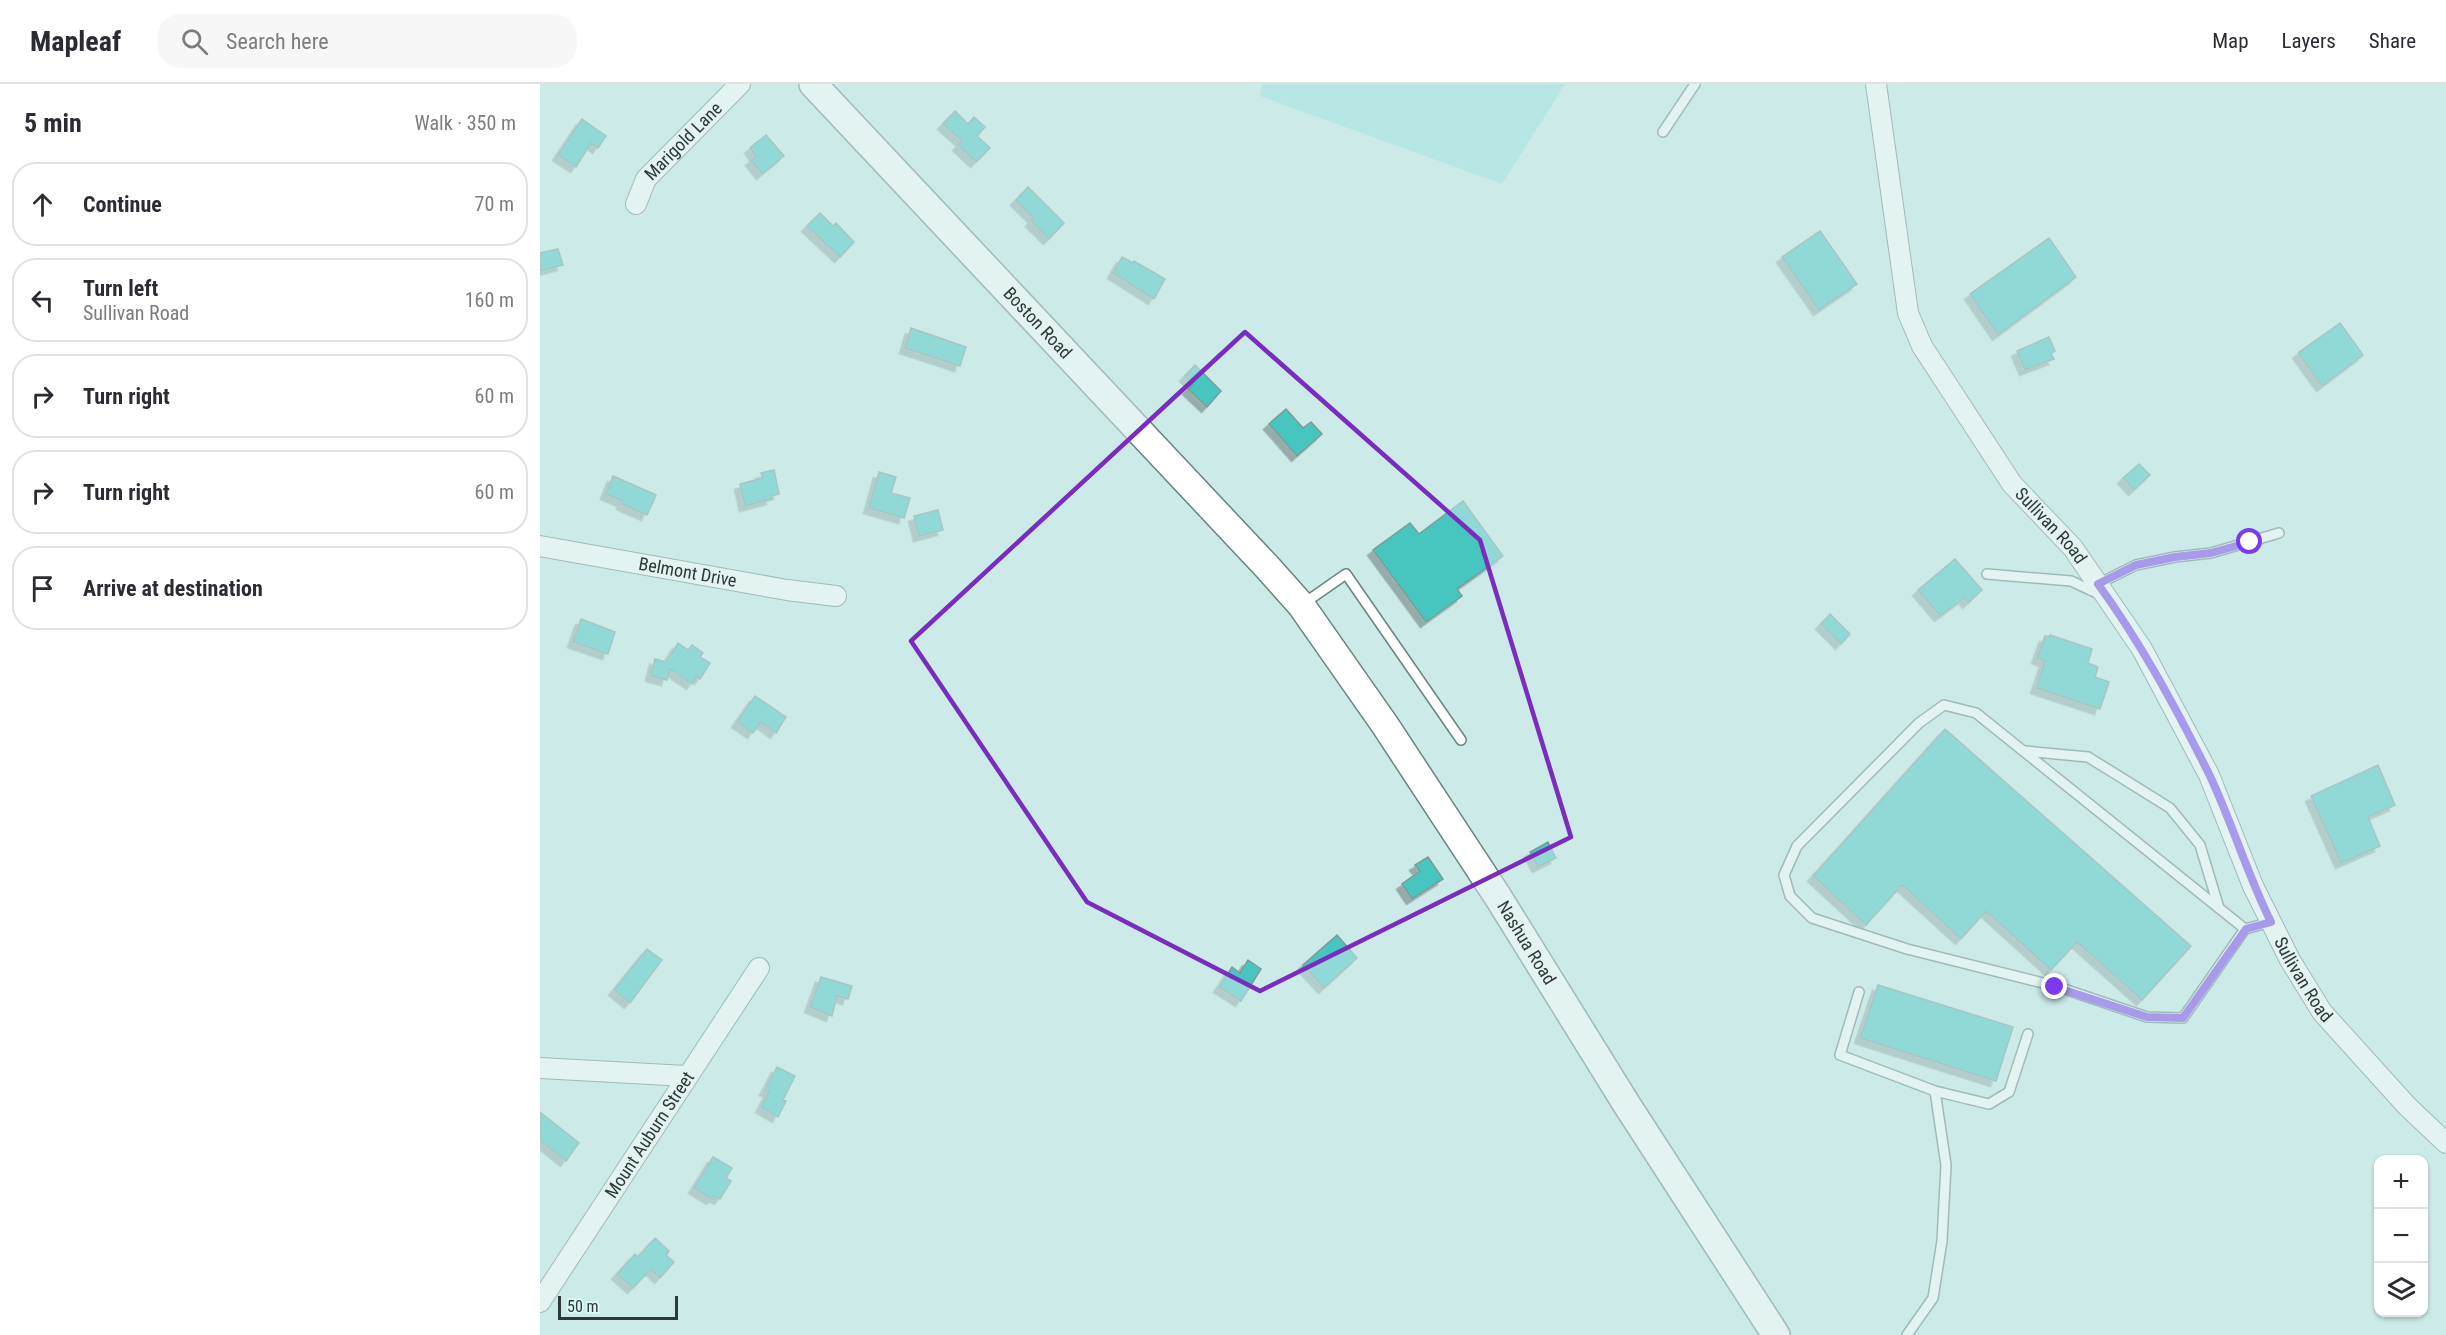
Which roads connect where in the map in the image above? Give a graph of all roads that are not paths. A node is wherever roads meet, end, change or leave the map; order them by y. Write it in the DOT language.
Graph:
graph roads {
  1 [pos="740,84"];
  2 [pos="813,84"];
  3 [pos="1695,84"];
  4 [pos="1876,84"];
  5 [pos="1663,132"];
  6 [pos="636,204"];
  7 [pos="2279,533"];
  8 [pos="540,546"];
  9 [pos="1263,563"];
  10 [pos="1987,574"];
  11 [pos="2104,591"];
  12 [pos="836,596"];
  13 [pos="1301,605"];
  14 [pos="1461,740"];
  15 [pos="2025,751"];
  16 [pos="2219,908"];
  17 [pos="2271,922"];
  18 [pos="2246,929"];
  19 [pos="759,968"];
  20 [pos="1859,992"];
  21 [pos="2028,1034"];
  22 [pos="540,1068"];
  23 [pos="686,1076"];
  24 [pos="1935,1091"];
  25 [pos="2446,1143"];
  26 [pos="540,1302"];
  27 [pos="1776,1335"];
  28 [pos="1907,1335"];
  1 -- 6 [label="street, Marigold Lane"];
  2 -- 9 [label="main road, Boston Road"];
  3 -- 5 [label="lane"];
  4 -- 11 [label="street, Sullivan Road"];
  7 -- 11 [label="lane"];
  8 -- 12 [label="street, Belmont Drive"];
  9 -- 13 [label="main road, Nashua Road"];
  10 -- 11 [label="lane"];
  11 -- 17 [label="street, Sullivan Road"];
  13 -- 14 [label="lane"];
  13 -- 27 [label="main road, Nashua Road"];
  15 -- 16 [label="lane"];
  15 -- 16 [label="lane"];
  15 -- 18 [label="lane"];
  16 -- 18 [label="lane"];
  17 -- 18 [label="lane"];
  17 -- 25 [label="street, Sullivan Road"];
  19 -- 23 [label="street, Mount Auburn Street"];
  20 -- 24 [label="lane"];
  21 -- 24 [label="lane"];
  22 -- 23 [label="street"];
  23 -- 26 [label="street, Mount Auburn Street"];
  24 -- 28 [label="lane"];
}
